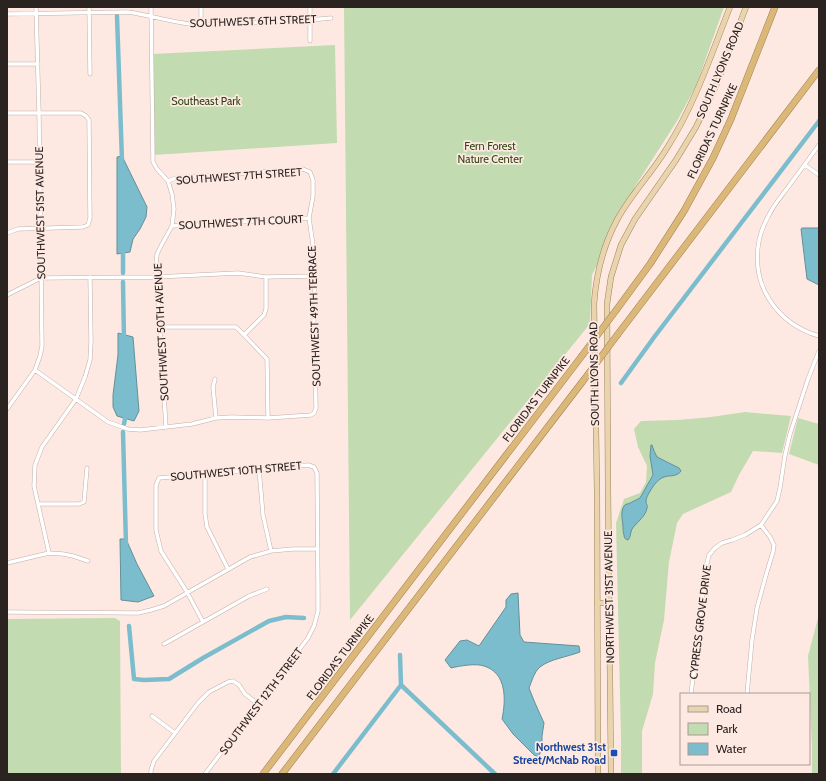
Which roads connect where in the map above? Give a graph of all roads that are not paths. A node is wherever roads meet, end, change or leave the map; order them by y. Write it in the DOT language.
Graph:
graph roads {
  1 [pos="36,7"];
  2 [pos="89,7"];
  3 [pos="151,7"];
  4 [pos="201,7"];
  5 [pos="310,7"];
  6 [pos="730,7"];
  7 [pos="746,7"];
  8 [pos="775,7"];
  9 [pos="89,13"];
  10 [pos="7,14"];
  11 [pos="36,14"];
  12 [pos="151,16"];
  13 [pos="331,18"];
  14 [pos="310,20"];
  15 [pos="201,25"];
  16 [pos="310,41"];
  17 [pos="7,64"];
  18 [pos="38,64"];
  19 [pos="819,70"];
  20 [pos="90,74"];
  21 [pos="7,113"];
  22 [pos="39,113"];
  23 [pos="819,145"];
  24 [pos="7,162"];
  25 [pos="39,162"];
  26 [pos="804,165"];
  27 [pos="310,172"];
  28 [pos="819,175"];
  29 [pos="168,181"];
  30 [pos="309,218"];
  31 [pos="172,226"];
  32 [pos="40,228"];
  33 [pos="7,233"];
  34 [pos="314,276"];
  35 [pos="156,277"];
  36 [pos="266,277"];
  37 [pos="41,278"];
  38 [pos="90,278"];
  39 [pos="7,295"];
  40 [pos="160,327"];
  41 [pos="244,335"];
  42 [pos="819,336"];
  43 [pos="819,351"];
  44 [pos="35,370"];
  45 [pos="215,379"];
  46 [pos="76,398"];
  47 [pos="7,410"];
  48 [pos="216,418"];
  49 [pos="268,418"];
  50 [pos="608,421"];
  51 [pos="166,428"];
  52 [pos="86,468"];
  53 [pos="258,469"];
  54 [pos="205,474"];
  55 [pos="39,504"];
  56 [pos="761,525"];
  57 [pos="318,549"];
  58 [pos="271,551"];
  59 [pos="49,553"];
  60 [pos="88,562"];
  61 [pos="7,563"];
  62 [pos="228,569"];
  63 [pos="267,589"];
  64 [pos="187,592"];
  65 [pos="597,603"];
  66 [pos="609,603"];
  67 [pos="7,612"];
  68 [pos="203,622"];
  69 [pos="164,644"];
  70 [pos="691,693"];
  71 [pos="747,693"];
  72 [pos="258,704"];
  73 [pos="152,716"];
  74 [pos="175,733"];
  75 [pos="151,774"];
  76 [pos="205,774"];
  77 [pos="263,774"];
  78 [pos="282,774"];
  79 [pos="598,774"];
  80 [pos="612,774"];
  1 -- 11 [label="street, SOUTHWEST 51ST AVENUE"];
  2 -- 9 [label="street"];
  3 -- 12 [label="street, SOUTHWEST 50TH AVENUE"];
  4 -- 15 [label="street"];
  5 -- 14 [label="street"];
  6 -- 65 [label="main road, SOUTH LYONS ROAD"];
  7 -- 50 [label="main road, SOUTH LYONS ROAD"];
  8 -- 77 [label="highway, FLORIDA'S TURNPIKE, bridge"];
  9 -- 11 [label="street, SOUTHWEST 6TH STREET"];
  9 -- 12 [label="street, SOUTHWEST 6TH STREET"];
  9 -- 20 [label="street"];
  10 -- 11 [label="street, SOUTHWEST 6TH STREET"];
  11 -- 18 [label="street, SOUTHWEST 51ST AVENUE"];
  12 -- 15 [label="street, SOUTHWEST 6TH STREET"];
  12 -- 29 [label="street, SOUTHWEST 50TH AVENUE"];
  13 -- 14 [label="street, SOUTHWEST 6TH STREET"];
  14 -- 15 [label="street, SOUTHWEST 6TH STREET"];
  14 -- 16 [label="street"];
  17 -- 18 [label="street"];
  18 -- 22 [label="street, SOUTHWEST 51ST AVENUE"];
  19 -- 78 [label="highway, bridge"];
  21 -- 22 [label="street"];
  22 -- 25 [label="street, SOUTHWEST 51ST AVENUE"];
  22 -- 32 [label="street"];
  23 -- 26 [label="street"];
  24 -- 25 [label="street"];
  25 -- 32 [label="street, SOUTHWEST 51ST AVENUE"];
  26 -- 28 [label="street"];
  26 -- 42 [label="street"];
  27 -- 29 [label="street, SOUTHWEST 7TH STREET"];
  27 -- 30 [label="street, SOUTHWEST 49TH TERRACE"];
  29 -- 31 [label="street, SOUTHWEST 50TH AVENUE"];
  30 -- 31 [label="street, SOUTHWEST 7TH COURT"];
  30 -- 34 [label="street, SOUTHWEST 49TH TERRACE"];
  31 -- 35 [label="street, SOUTHWEST 50TH AVENUE"];
  32 -- 33 [label="street"];
  32 -- 37 [label="street, SOUTHWEST 51ST AVENUE"];
  34 -- 36 [label="street"];
  34 -- 49 [label="street, SOUTHWEST 49TH TERRACE"];
  35 -- 36 [label="street"];
  35 -- 38 [label="street"];
  35 -- 40 [label="street, SOUTHWEST 50TH AVENUE"];
  36 -- 41 [label="street"];
  37 -- 38 [label="street"];
  37 -- 39 [label="street"];
  37 -- 44 [label="street, SOUTHWEST 51ST AVENUE"];
  38 -- 46 [label="street"];
  40 -- 41 [label="street"];
  40 -- 51 [label="street, SOUTHWEST 50TH AVENUE"];
  41 -- 49 [label="street"];
  43 -- 56 [label="street, CYPRESS GROVE DRIVE"];
  44 -- 46 [label="street"];
  44 -- 47 [label="street, SOUTHWEST 51ST AVENUE"];
  45 -- 48 [label="street"];
  46 -- 51 [label="street"];
  46 -- 55 [label="street"];
  48 -- 49 [label="street"];
  48 -- 51 [label="street"];
  50 -- 66 [label="main road, NORTHWEST 31ST AVENUE"];
  52 -- 55 [label="street"];
  53 -- 54 [label="street, SOUTHWEST 10TH STREET"];
  53 -- 57 [label="street, SOUTHWEST 10TH STREET"];
  53 -- 58 [label="street"];
  54 -- 62 [label="street"];
  54 -- 64 [label="street, SOUTHWEST 10TH STREET"];
  55 -- 59 [label="street"];
  56 -- 70 [label="street, CYPRESS GROVE DRIVE"];
  56 -- 71 [label="street"];
  57 -- 58 [label="street"];
  57 -- 72 [label="street, SOUTHWEST 12TH STREET"];
  58 -- 62 [label="street"];
  59 -- 60 [label="street"];
  59 -- 61 [label="street"];
  62 -- 64 [label="street"];
  63 -- 68 [label="street"];
  64 -- 67 [label="street"];
  64 -- 68 [label="street"];
  65 -- 66 [label="main road"];
  65 -- 79 [label="main road, SOUTH LYONS ROAD"];
  66 -- 80 [label="main road, NORTHWEST 31ST AVENUE"];
  68 -- 69 [label="street"];
  72 -- 74 [label="street"];
  72 -- 76 [label="street, SOUTHWEST 12TH STREET"];
  73 -- 74 [label="street"];
  74 -- 75 [label="street"];
}
